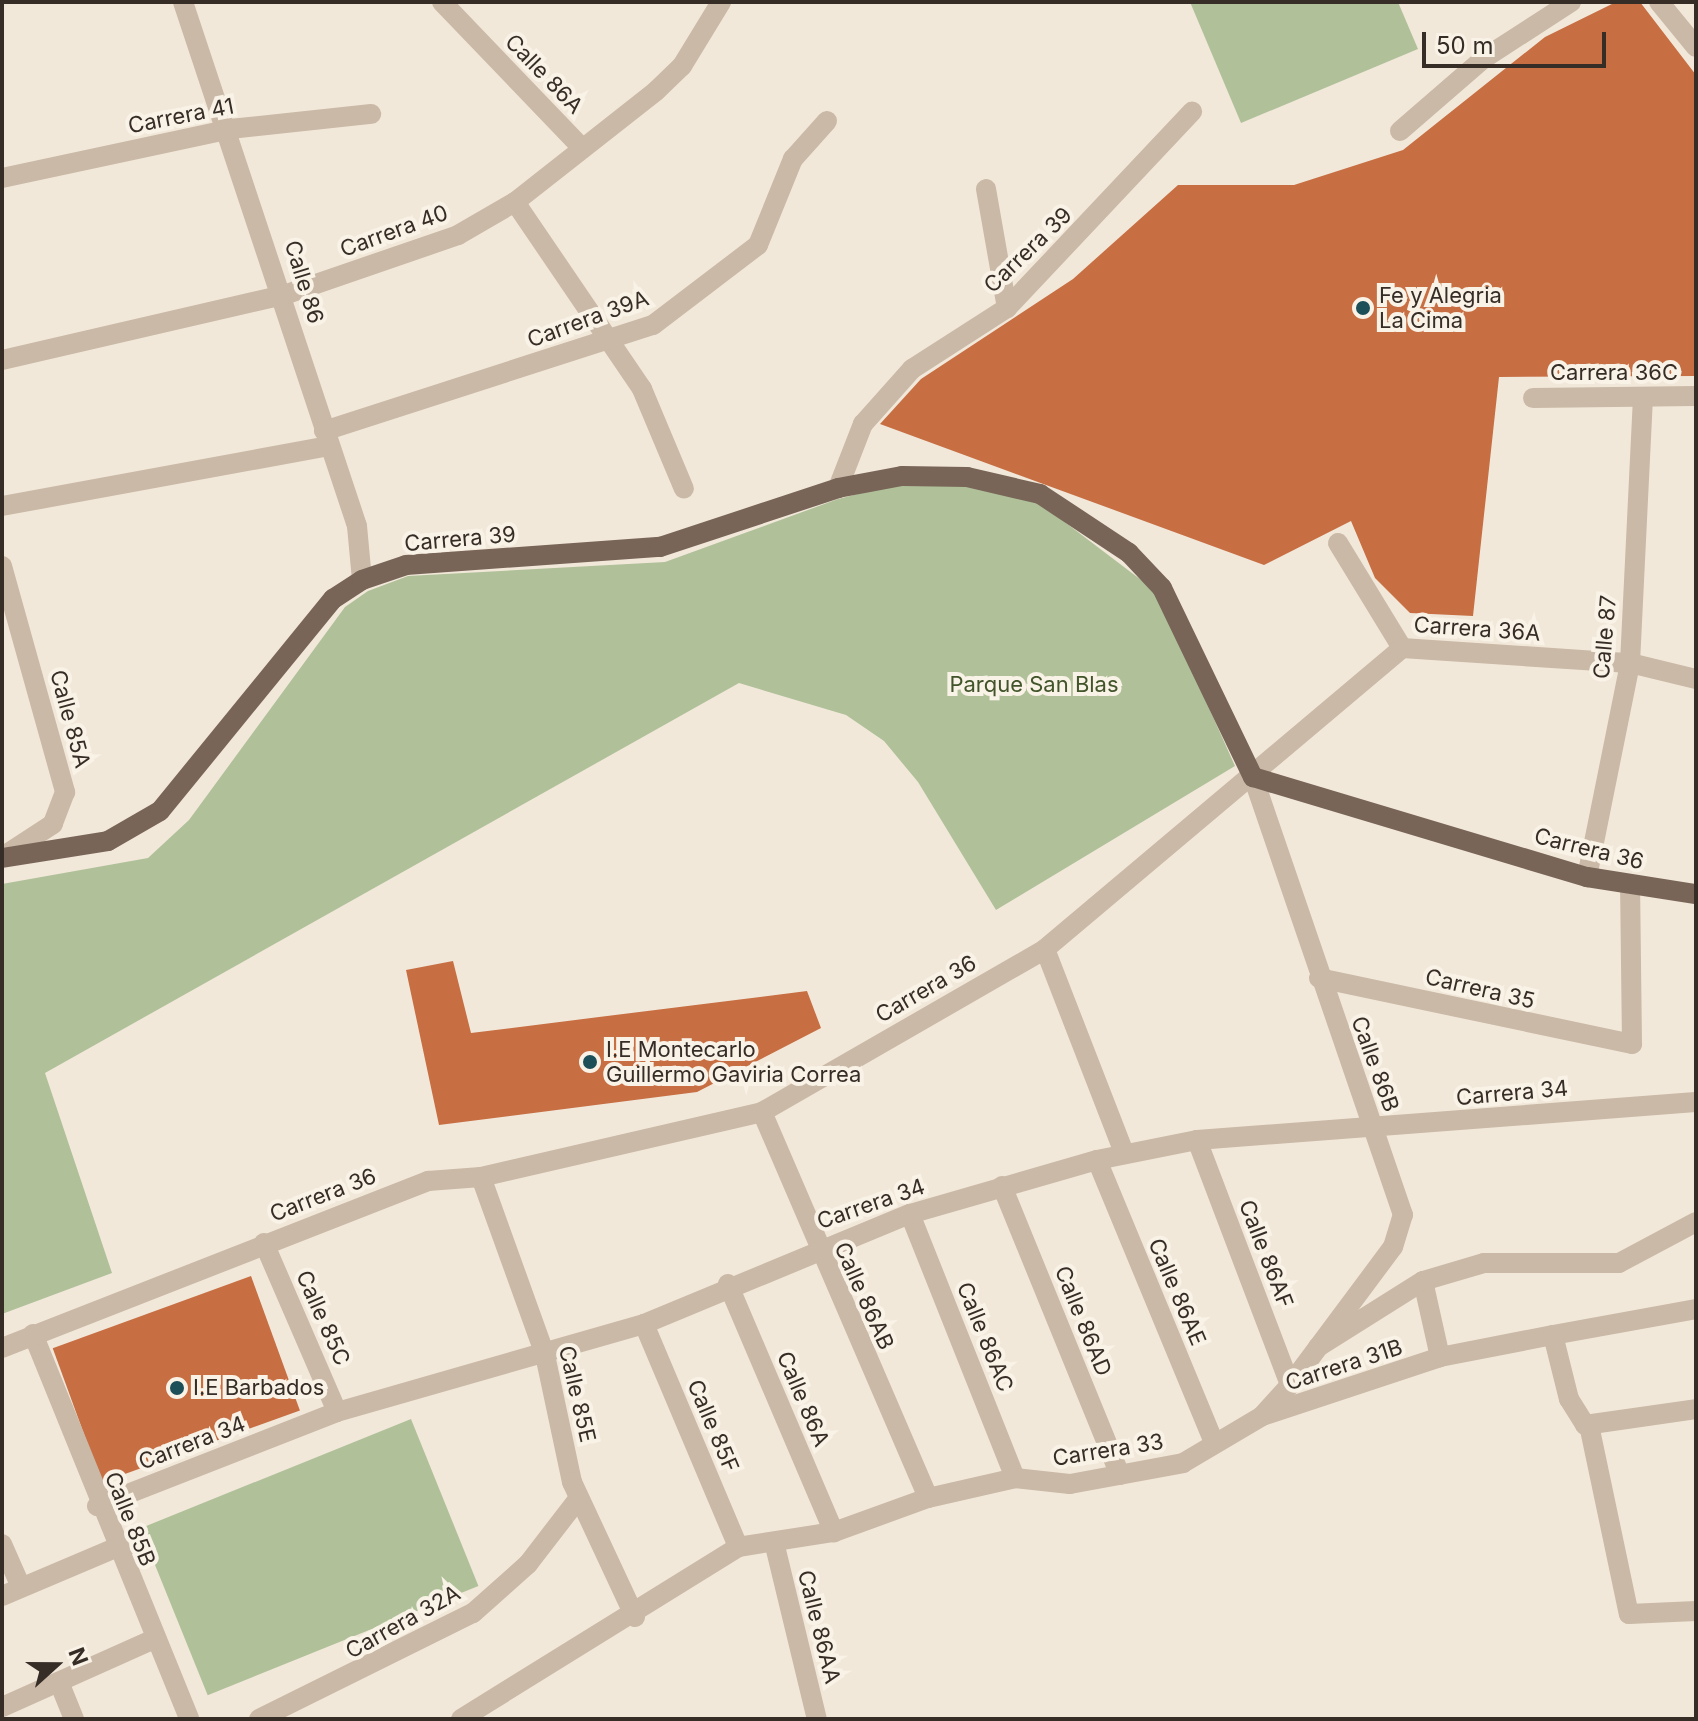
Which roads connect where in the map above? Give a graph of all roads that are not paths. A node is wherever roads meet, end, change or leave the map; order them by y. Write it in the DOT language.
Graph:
graph roads {
  1 [pos="183,2"];
  2 [pos="442,2"];
  3 [pos="721,2"];
  4 [pos="1571,2"];
  5 [pos="1659,2"];
  6 [pos="1696,47"];
  7 [pos="1192,112"];
  8 [pos="371,114"];
  9 [pos="827,121"];
  10 [pos="230,129"];
  11 [pos="1400,131"];
  12 [pos="579,145"];
  13 [pos="2,178"];
  14 [pos="986,189"];
  15 [pos="515,202"];
  16 [pos="284,295"];
  17 [pos="1007,308"];
  18 [pos="606,342"];
  19 [pos="2,360"];
  20 [pos="1696,396"];
  21 [pos="1533,398"];
  22 [pos="1643,398"];
  23 [pos="327,438"];
  24 [pos="838,488"];
  25 [pos="684,489"];
  26 [pos="1040,494"];
  27 [pos="2,506"];
  28 [pos="1338,543"];
  29 [pos="3,571"];
  30 [pos="362,580"];
  31 [pos="1402,648"];
  32 [pos="1630,663"];
  33 [pos="1696,679"];
  34 [pos="1251,774"];
  35 [pos="2,857"];
  36 [pos="1587,877"];
  37 [pos="1630,887"];
  38 [pos="1696,894"];
  39 [pos="1045,949"];
  40 [pos="1319,978"];
  41 [pos="1696,1102"];
  42 [pos="762,1112"];
  43 [pos="1373,1129"];
  44 [pos="1197,1140"];
  45 [pos="1124,1153"];
  46 [pos="1097,1160"];
  47 [pos="481,1177"];
  48 [pos="1002,1186"];
  49 [pos="910,1214"];
  50 [pos="1696,1222"];
  51 [pos="264,1243"];
  52 [pos="816,1249"];
  53 [pos="1423,1281"];
  54 [pos="728,1284"];
  55 [pos="1696,1309"];
  56 [pos="644,1324"];
  57 [pos="33,1334"];
  58 [pos="1553,1335"];
  59 [pos="1318,1347"];
  60 [pos="2,1348"];
  61 [pos="545,1355"];
  62 [pos="1440,1357"];
  63 [pos="1290,1385"];
  64 [pos="1696,1409"];
  65 [pos="337,1412"];
  66 [pos="1262,1416"];
  67 [pos="1589,1425"];
  68 [pos="1214,1443"];
  69 [pos="1120,1475"];
  70 [pos="1015,1478"];
  71 [pos="928,1498"];
  72 [pos="578,1499"];
  73 [pos="97,1506"];
  74 [pos="834,1532"];
  75 [pos="2,1544"];
  76 [pos="775,1546"];
  77 [pos="738,1547"];
  78 [pos="115,1548"];
  79 [pos="12,1592"];
  80 [pos="1696,1611"];
  81 [pos="635,1617"];
  82 [pos="154,1639"];
  83 [pos="59,1682"];
  84 [pos="2,1707"];
  85 [pos="74,1719"];
  86 [pos="189,1719"];
  87 [pos="259,1719"];
  88 [pos="461,1719"];
  89 [pos="817,1719"];
  1 -- 10 [label="street, Calle 86"];
  2 -- 12 [label="street, Calle 86A"];
  3 -- 12 [label="street, Carrera 40"];
  4 -- 11 [label="street"];
  5 -- 6 [label="street"];
  7 -- 17 [label="street, Carrera 39"];
  8 -- 10 [label="street, Carrera 41"];
  9 -- 18 [label="street, Carrera 39A"];
  10 -- 13 [label="street, Carrera 41"];
  10 -- 16 [label="street, Calle 86"];
  12 -- 15 [label="street, Carrera 40"];
  14 -- 17 [label="street"];
  15 -- 16 [label="street, Carrera 40"];
  15 -- 18 [label="street"];
  16 -- 19 [label="street, Carrera 40"];
  16 -- 23 [label="street, Calle 86"];
  17 -- 24 [label="street, Carrera 39"];
  18 -- 23 [label="street, Carrera 39A"];
  18 -- 25 [label="street"];
  20 -- 22 [label="street, Carrera 36C"];
  21 -- 22 [label="street, Carrera 36C"];
  22 -- 32 [label="street, Calle 87"];
  23 -- 27 [label="street, Carrera 39A"];
  23 -- 30 [label="street, Calle 86"];
  24 -- 26 [label="main road, Carrera 39"];
  24 -- 30 [label="main road, Carrera 39"];
  26 -- 34 [label="main road, Calle 86B"];
  28 -- 31 [label="street"];
  29 -- 35 [label="street, Calle 85A"];
  30 -- 35 [label="main road, Carrera 39"];
  31 -- 32 [label="street, Carrera 36A"];
  31 -- 34 [label="street, Carrera 36A"];
  32 -- 33 [label="street, Carrera 36A"];
  32 -- 36 [label="street, Calle 87"];
  34 -- 36 [label="main road, Carrera 36"];
  34 -- 39 [label="street, Carrera 36"];
  34 -- 40 [label="street, Calle 86B"];
  36 -- 37 [label="main road, Carrera 36"];
  37 -- 38 [label="main road, Carrera 36"];
  37 -- 40 [label="street, Carrera 35"];
  39 -- 42 [label="street, Carrera 36"];
  39 -- 45 [label="street"];
  40 -- 43 [label="street, Calle 86B"];
  41 -- 43 [label="street, Carrera 34"];
  42 -- 47 [label="street, Carrera 36"];
  42 -- 52 [label="street, Calle 86AB"];
  43 -- 44 [label="street, Carrera 34"];
  43 -- 59 [label="street, Calle 86B"];
  44 -- 45 [label="street, Carrera 34"];
  44 -- 63 [label="street, Calle 86AF"];
  45 -- 46 [label="street, Carrera 34"];
  46 -- 48 [label="street, Carrera 34"];
  46 -- 68 [label="street, Calle 86AE"];
  47 -- 51 [label="street, Carrera 36"];
  47 -- 61 [label="street, Calle 85E"];
  48 -- 49 [label="street, Carrera 34"];
  48 -- 69 [label="street, Calle 86AD"];
  49 -- 52 [label="street, Carrera 34"];
  49 -- 70 [label="street, Calle 86AC"];
  50 -- 53 [label="street, Carrera 33"];
  51 -- 57 [label="street, Carrera 36"];
  51 -- 65 [label="street, Calle 85C"];
  52 -- 54 [label="street, Carrera 34"];
  52 -- 71 [label="street, Calle 86AB"];
  53 -- 59 [label="street, Carrera 33"];
  53 -- 62 [label="street"];
  54 -- 56 [label="street, Carrera 34"];
  54 -- 74 [label="street, Calle 86A"];
  55 -- 58 [label="street, Carrera 31B"];
  56 -- 61 [label="street, Carrera 34"];
  56 -- 77 [label="street, Calle 85F"];
  57 -- 60 [label="street, Carrera 36"];
  57 -- 73 [label="street, Calle 85B"];
  58 -- 62 [label="street, Carrera 31B"];
  58 -- 67 [label="street"];
  59 -- 63 [label="street, Carrera 33"];
  61 -- 65 [label="street, Carrera 34"];
  61 -- 72 [label="street, Calle 85E"];
  62 -- 66 [label="street, Carrera 31B"];
  63 -- 66 [label="street, Carrera 33"];
  64 -- 67 [label="street"];
  65 -- 73 [label="street, Carrera 34"];
  66 -- 68 [label="street, Carrera 33"];
  67 -- 80 [label="street"];
  68 -- 69 [label="street, Carrera 33"];
  69 -- 70 [label="street, Carrera 33"];
  70 -- 71 [label="street, Carrera 33"];
  71 -- 74 [label="street, Carrera 33"];
  72 -- 81 [label="street, Calle 85E"];
  72 -- 87 [label="street, Carrera 32A"];
  73 -- 78 [label="street, Calle 85B"];
  74 -- 76 [label="street, Carrera 33"];
  75 -- 79 [label="street"];
  76 -- 77 [label="street, Carrera 33"];
  76 -- 89 [label="street, Calle 86AA"];
  77 -- 81 [label="street"];
  78 -- 79 [label="street"];
  78 -- 82 [label="street, Calle 85B"];
  81 -- 88 [label="street"];
  82 -- 83 [label="street"];
  82 -- 86 [label="street, Calle 85B"];
  83 -- 84 [label="street"];
  83 -- 85 [label="street"];
}
